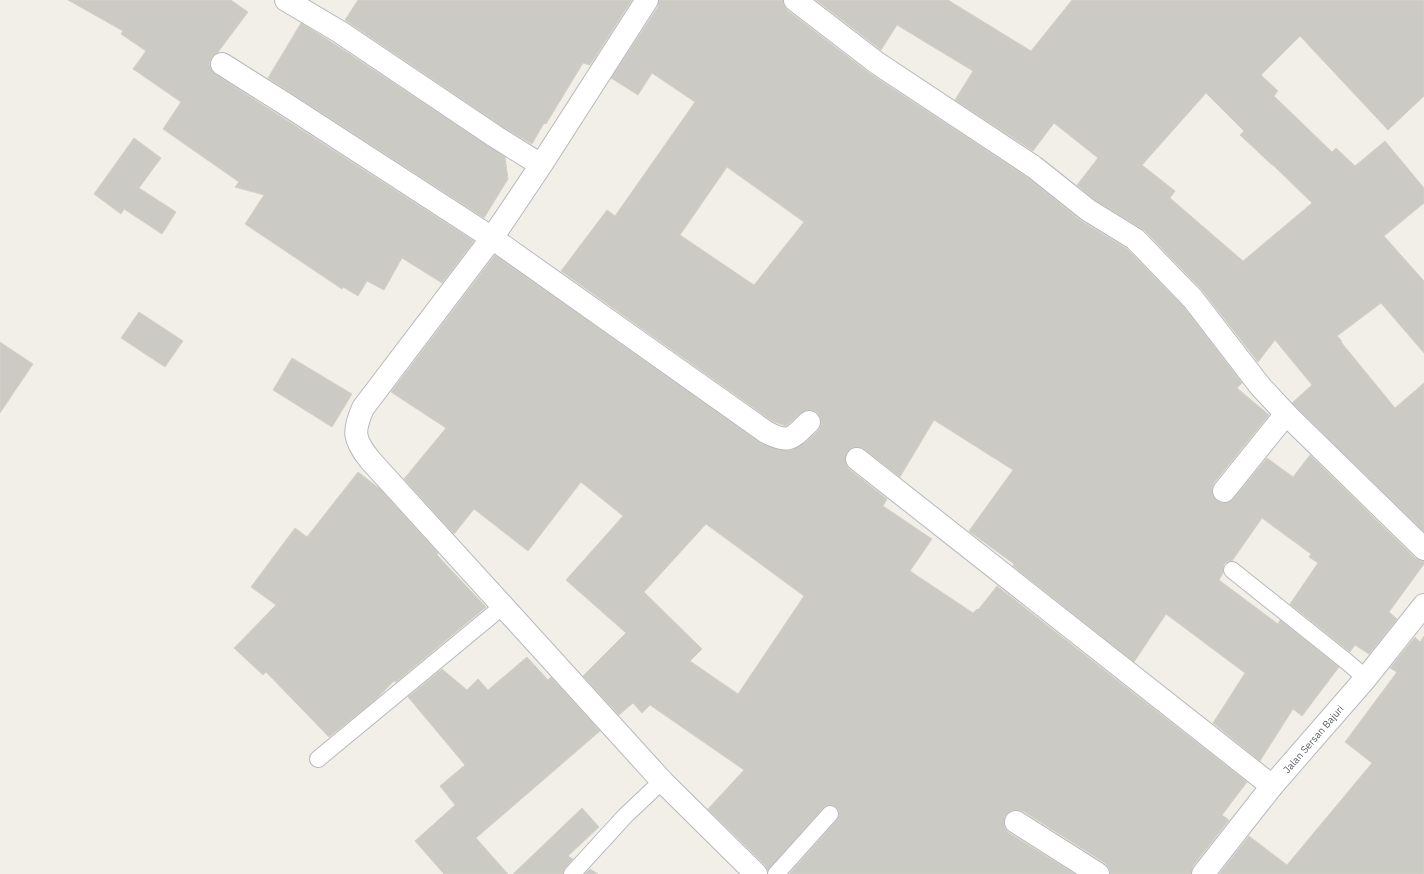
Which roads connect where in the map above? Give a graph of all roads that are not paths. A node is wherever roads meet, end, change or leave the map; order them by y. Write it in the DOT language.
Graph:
graph roads {
  1 [pos="286,0"];
  2 [pos="647,0"];
  3 [pos="795,0"];
  4 [pos="222,64"];
  5 [pos="541,165"];
  6 [pos="492,238"];
  7 [pos="1286,414"];
  8 [pos="809,422"];
  9 [pos="857,459"];
  10 [pos="1224,491"];
  11 [pos="1424,549"];
  12 [pos="1232,570"];
  13 [pos="1424,605"];
  14 [pos="503,606"];
  15 [pos="1366,678"];
  16 [pos="318,759"];
  17 [pos="662,781"];
  18 [pos="1272,786"];
  19 [pos="830,814"];
  20 [pos="1016,822"];
  21 [pos="572,874"];
  22 [pos="756,874"];
  23 [pos="776,874"];
  24 [pos="1098,874"];
  25 [pos="1203,874"];
  1 -- 5 [label="street"];
  2 -- 5 [label="street"];
  3 -- 7 [label="street"];
  4 -- 6 [label="street"];
  5 -- 6 [label="street"];
  6 -- 8 [label="street"];
  6 -- 14 [label="street"];
  7 -- 10 [label="street"];
  7 -- 11 [label="street"];
  9 -- 18 [label="street"];
  12 -- 15 [label="lane"];
  13 -- 15 [label="street, Jalan Sersan Bajuri"];
  14 -- 16 [label="lane"];
  14 -- 17 [label="street"];
  15 -- 18 [label="street, Jalan Sersan Bajuri"];
  17 -- 21 [label="lane"];
  17 -- 22 [label="street"];
  18 -- 25 [label="street, Jalan Sersan Bajuri"];
  19 -- 23 [label="lane"];
  20 -- 24 [label="street"];
}
